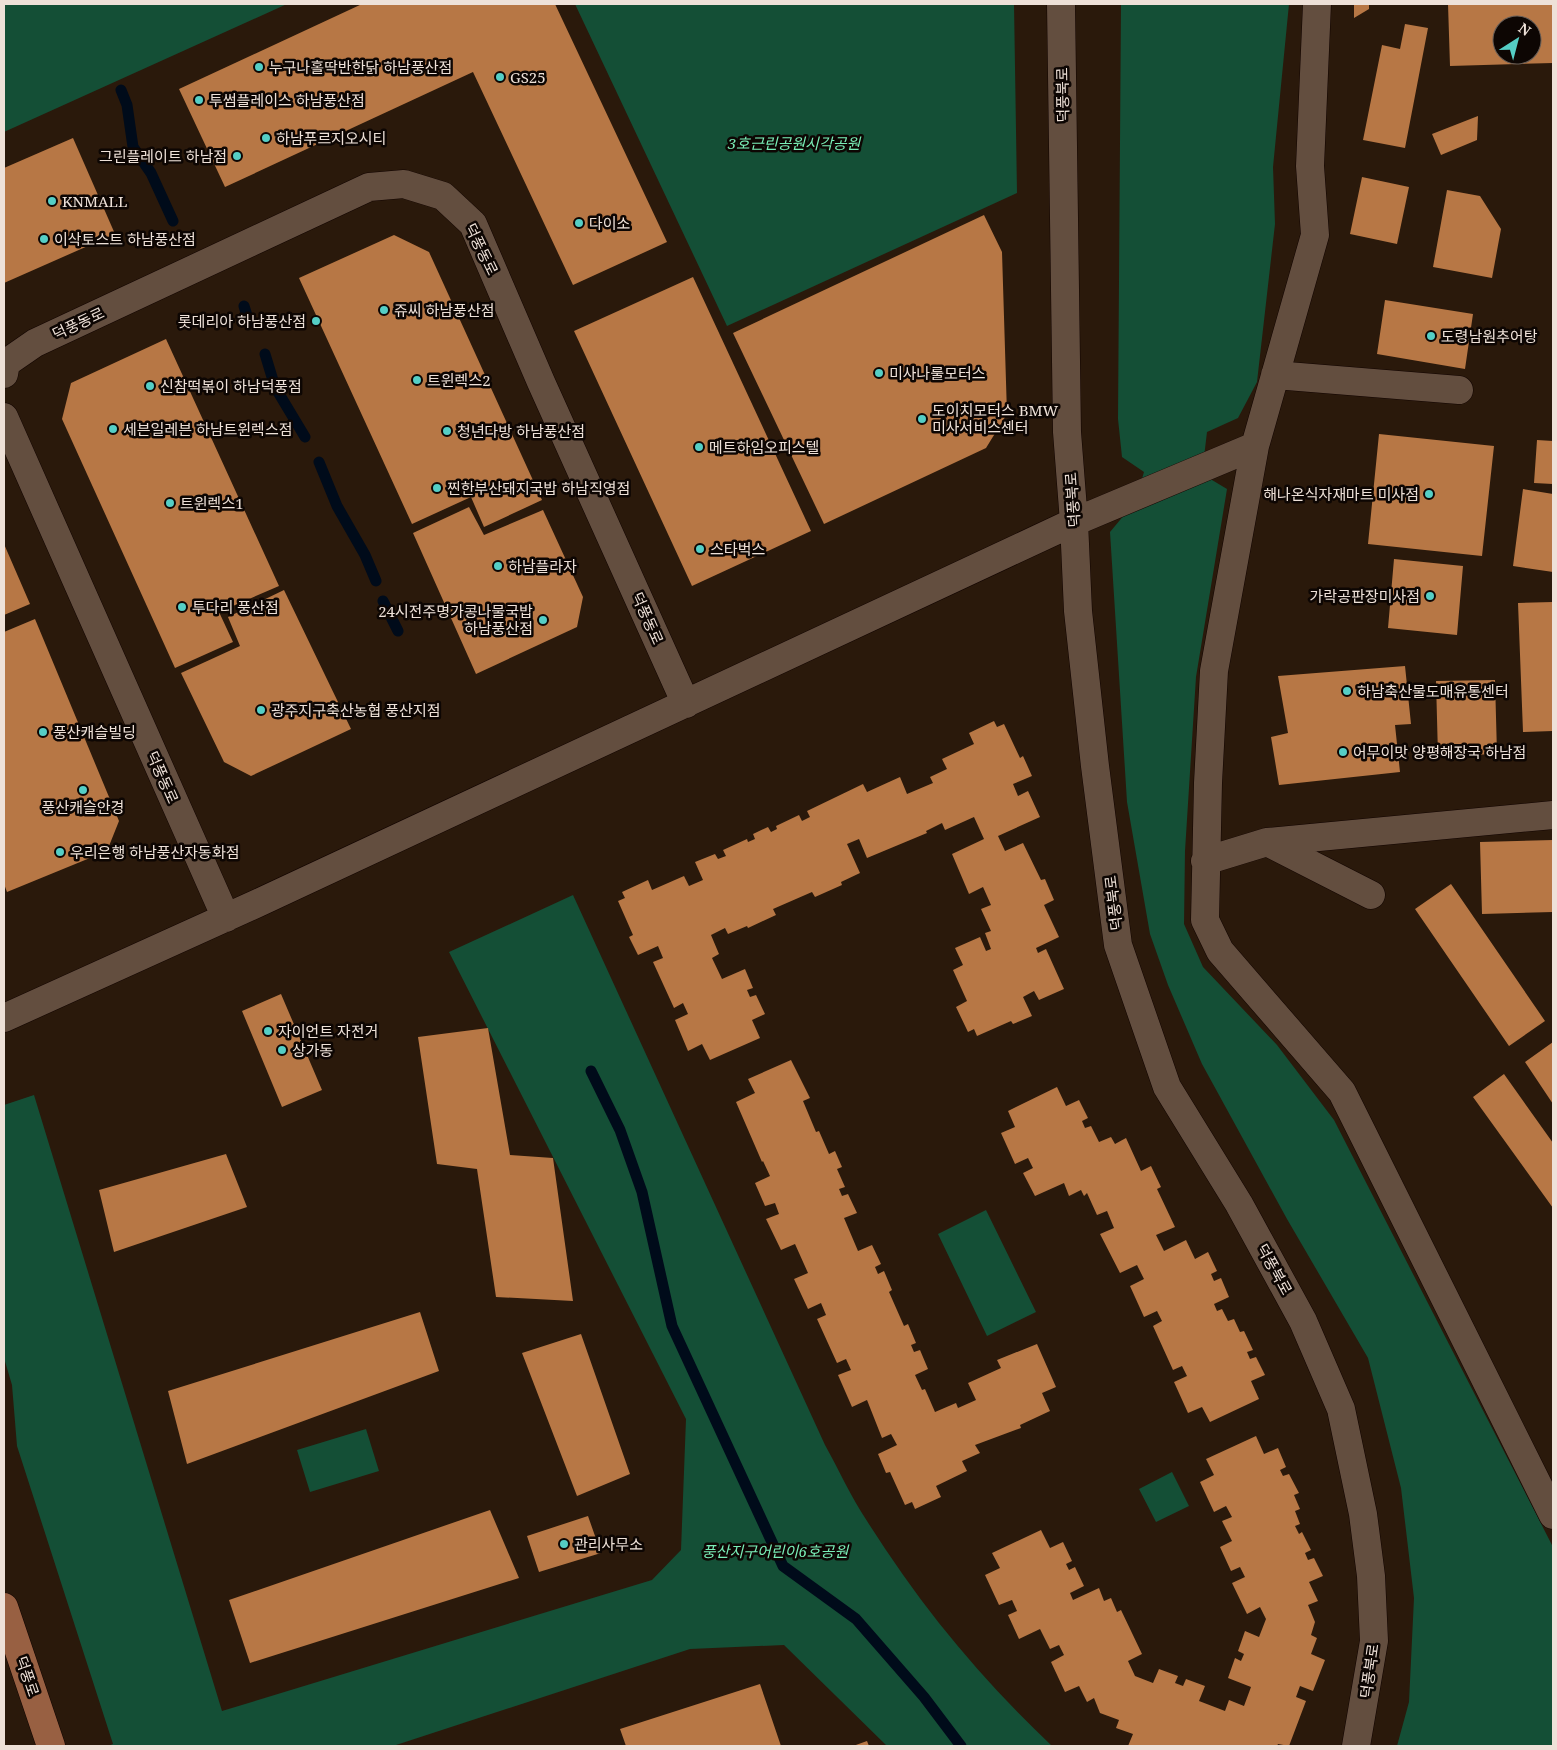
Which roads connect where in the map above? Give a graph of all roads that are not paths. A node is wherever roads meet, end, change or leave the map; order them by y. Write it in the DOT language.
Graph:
graph roads {
  1 [pos="1061,4"];
  2 [pos="1317,4"];
  3 [pos="4,374"];
  4 [pos="1275,375"];
  5 [pos="1459,390"];
  6 [pos="4,417"];
  7 [pos="1255,446"];
  8 [pos="1074,522"];
  9 [pos="686,704"];
  10 [pos="1553,815"];
  11 [pos="1267,842"];
  12 [pos="1205,861"];
  13 [pos="1371,895"];
  14 [pos="226,918"];
  15 [pos="4,1018"];
  16 [pos="1553,1515"];
  17 [pos="4,1607"];
  18 [pos="51,1746"];
  19 [pos="1356,1746"];
  1 -- 8 [label="street, 덕풍북로"];
  2 -- 4 [label="street"];
  3 -- 9 [label="street, 덕풍동로"];
  4 -- 5 [label="street"];
  4 -- 7 [label="street"];
  6 -- 14 [label="street, 덕풍동로"];
  7 -- 8 [label="street"];
  7 -- 12 [label="street"];
  8 -- 9 [label="street"];
  8 -- 19 [label="street, 덕풍북로"];
  9 -- 14 [label="street"];
  10 -- 11 [label="street"];
  11 -- 12 [label="street"];
  11 -- 13 [label="street"];
  12 -- 16 [label="street"];
  14 -- 15 [label="street"];
  17 -- 18 [label="main road, 덕풍로"];
}
